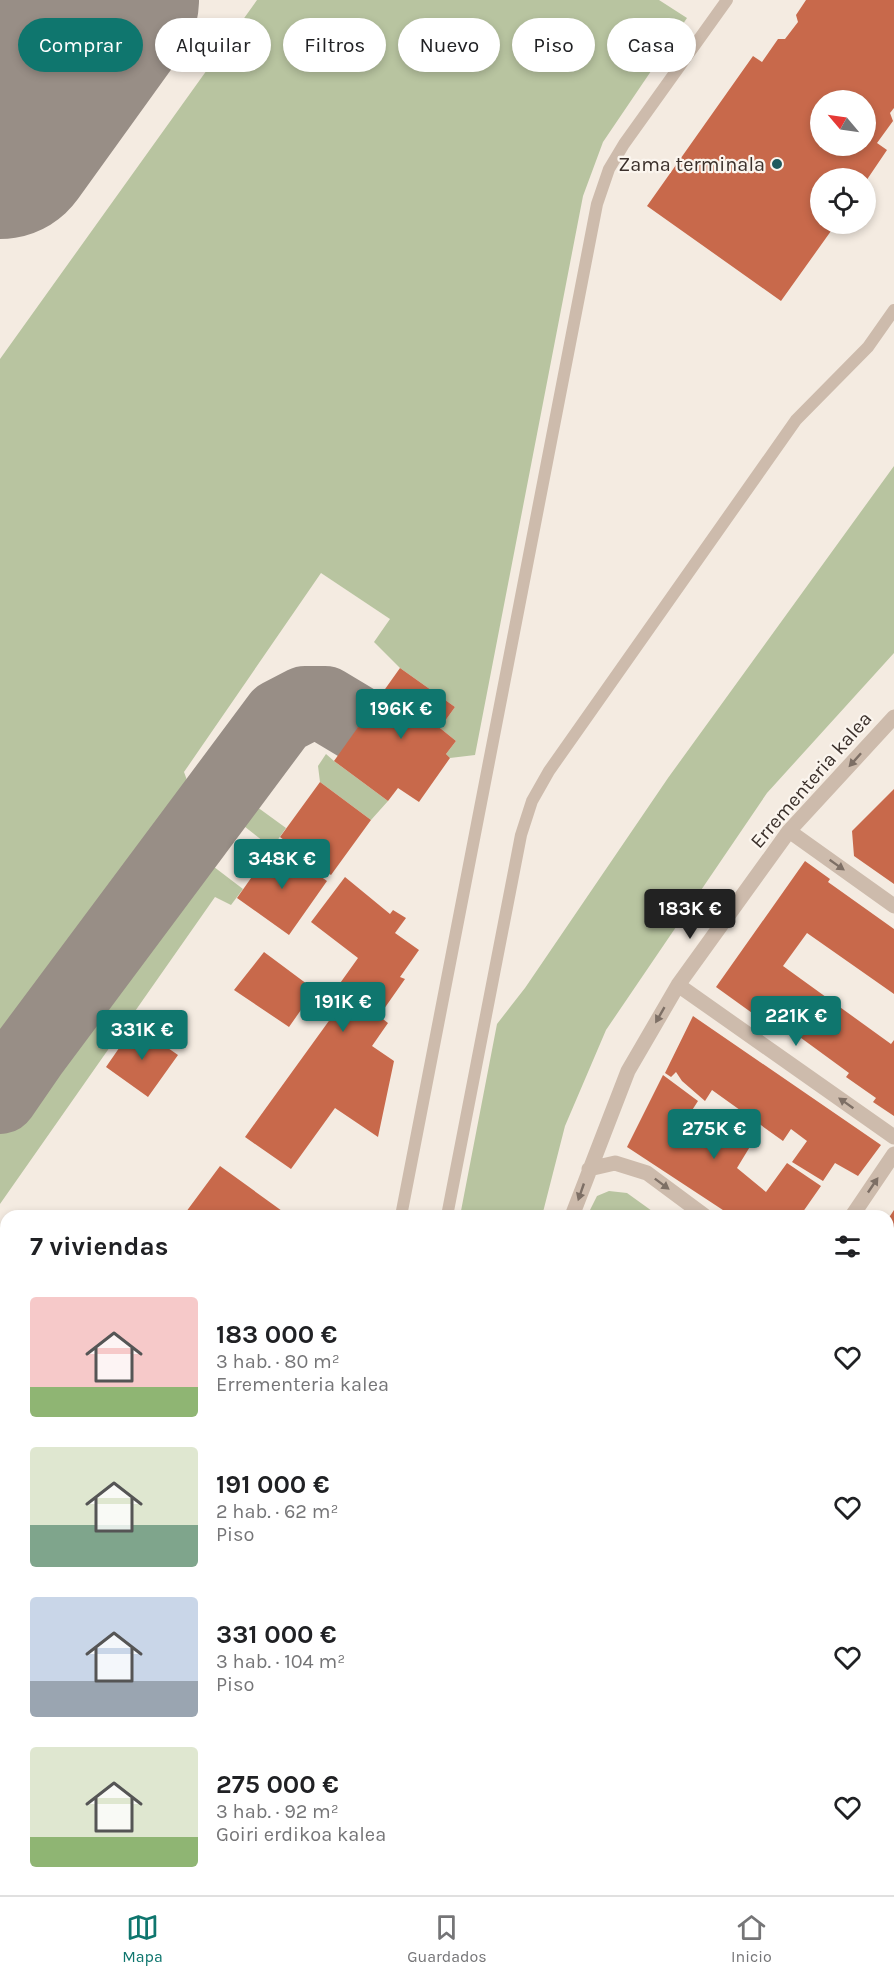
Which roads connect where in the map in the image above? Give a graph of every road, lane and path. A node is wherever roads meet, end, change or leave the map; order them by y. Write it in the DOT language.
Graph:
graph roads {
  1 [pos="727,0"];
  2 [pos="894,310"];
  3 [pos="894,717"];
  4 [pos="789,831"];
  5 [pos="894,906"];
  6 [pos="678,985"];
  7 [pos="894,1137"];
  8 [pos="894,1154"];
  9 [pos="589,1169"];
  10 [pos="401,1210"];
  11 [pos="448,1210"];
  12 [pos="574,1210"];
  13 [pos="697,1210"];
  14 [pos="856,1210"];
  1 -- 10 [label="lane"];
  2 -- 11 [label="lane"];
  3 -- 4 [label="street, Errementeria kalea, one-way"];
  4 -- 5 [label="street, one-way"];
  4 -- 6 [label="street, Errementeria kalea"];
  7 -- 6 [label="street, one-way"];
  6 -- 9 [label="street, Errementeria kalea, one-way"];
  14 -- 8 [label="street, one-way"];
  9 -- 12 [label="street, Errementeria kalea, one-way"];
  9 -- 13 [label="street, one-way"];
}
